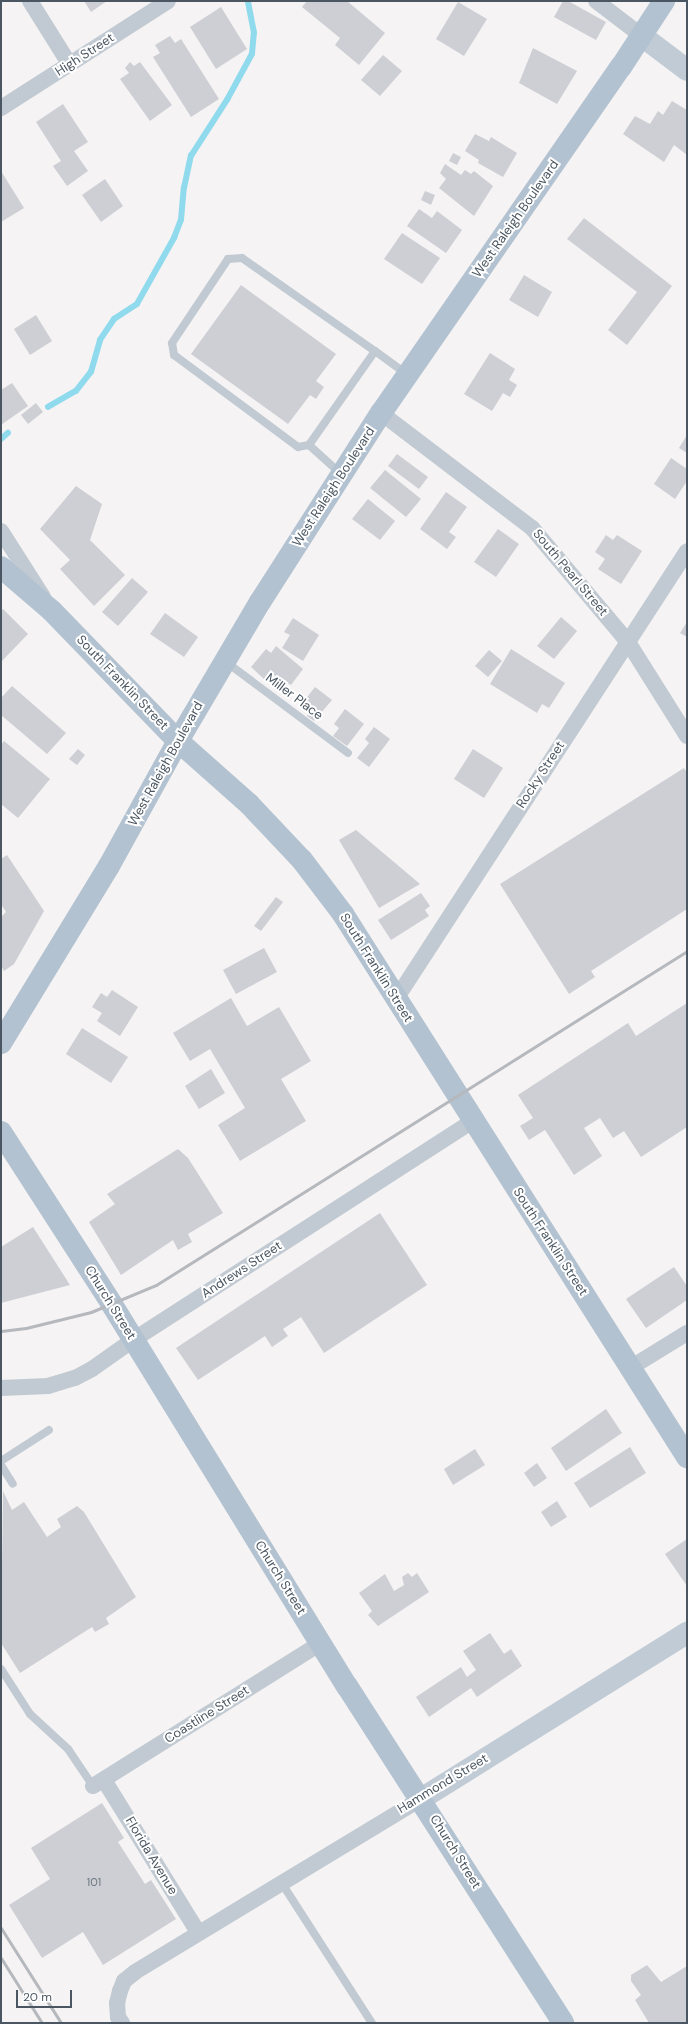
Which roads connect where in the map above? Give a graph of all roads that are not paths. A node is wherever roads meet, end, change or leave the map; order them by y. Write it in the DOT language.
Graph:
graph roads {
  1 [pos="30,1"];
  2 [pos="168,1"];
  3 [pos="596,1"];
  4 [pos="664,1"];
  5 [pos="642,36"];
  6 [pos="70,65"];
  7 [pos="687,70"];
  8 [pos="1,108"];
  9 [pos="375,352"];
  10 [pos="408,375"];
  11 [pos="381,413"];
  12 [pos="309,445"];
  13 [pos="342,474"];
  14 [pos="1,531"];
  15 [pos="687,551"];
  16 [pos="1,567"];
  17 [pos="52,612"];
  18 [pos="628,642"];
  19 [pos="226,662"];
  20 [pos="687,736"];
  21 [pos="178,741"];
  22 [pos="348,753"];
  23 [pos="396,999"];
  24 [pos="1,1043"];
  25 [pos="473,1121"];
  26 [pos="1,1132"];
  27 [pos="687,1333"];
  28 [pos="133,1340"];
  29 [pos="630,1368"];
  30 [pos="1,1388"];
  31 [pos="49,1430"];
  32 [pos="687,1457"];
  33 [pos="1,1461"];
  34 [pos="1,1465"];
  35 [pos="13,1484"];
  36 [pos="687,1633"];
  37 [pos="320,1643"];
  38 [pos="1,1669"];
  39 [pos="99,1783"];
  40 [pos="421,1799"];
  41 [pos="281,1882"];
  42 [pos="198,1932"];
  43 [pos="122,2023"];
  44 [pos="372,2023"];
  45 [pos="563,2023"];
  1 -- 6 [label="street"];
  2 -- 6 [label="street, High Street"];
  3 -- 5 [label="street"];
  4 -- 5 [label="main road, West Raleigh Boulevard"];
  5 -- 7 [label="street"];
  5 -- 10 [label="main road, West Raleigh Boulevard"];
  6 -- 8 [label="street, High Street"];
  9 -- 10 [label="lane"];
  9 -- 12 [label="lane"];
  9 -- 12 [label="lane"];
  10 -- 11 [label="main road, West Raleigh Boulevard"];
  11 -- 13 [label="main road, West Raleigh Boulevard"];
  11 -- 18 [label="street, South Pearl Street"];
  12 -- 13 [label="lane"];
  13 -- 19 [label="main road, West Raleigh Boulevard"];
  14 -- 17 [label="street, South Franklin Street"];
  15 -- 18 [label="street, Rocky Street"];
  16 -- 17 [label="main road"];
  17 -- 21 [label="main road, South Franklin Street"];
  18 -- 20 [label="street, South Pearl Street"];
  18 -- 23 [label="street, Rocky Street"];
  19 -- 21 [label="main road, West Raleigh Boulevard"];
  19 -- 22 [label="lane, Miller Place"];
  21 -- 23 [label="main road, South Franklin Street"];
  21 -- 24 [label="main road, West Raleigh Boulevard"];
  23 -- 25 [label="main road, South Franklin Street"];
  25 -- 28 [label="street, Andrews Street"];
  25 -- 29 [label="main road, South Franklin Street"];
  26 -- 28 [label="main road, Church Street"];
  27 -- 29 [label="street"];
  28 -- 30 [label="street, Andrews Street"];
  28 -- 37 [label="main road, Church Street"];
  29 -- 32 [label="main road, South Franklin Street"];
  31 -- 33 [label="lane"];
  34 -- 35 [label="lane"];
  36 -- 40 [label="street, Hammond Street"];
  37 -- 39 [label="street, Coastline Street"];
  37 -- 40 [label="main road, Church Street"];
  38 -- 39 [label="lane"];
  39 -- 42 [label="street, Florida Avenue"];
  40 -- 41 [label="street, Hammond Street"];
  40 -- 45 [label="main road, Church Street"];
  41 -- 42 [label="street, Hammond Street"];
  41 -- 44 [label="lane"];
  42 -- 43 [label="street, Hammond Street"];
}
